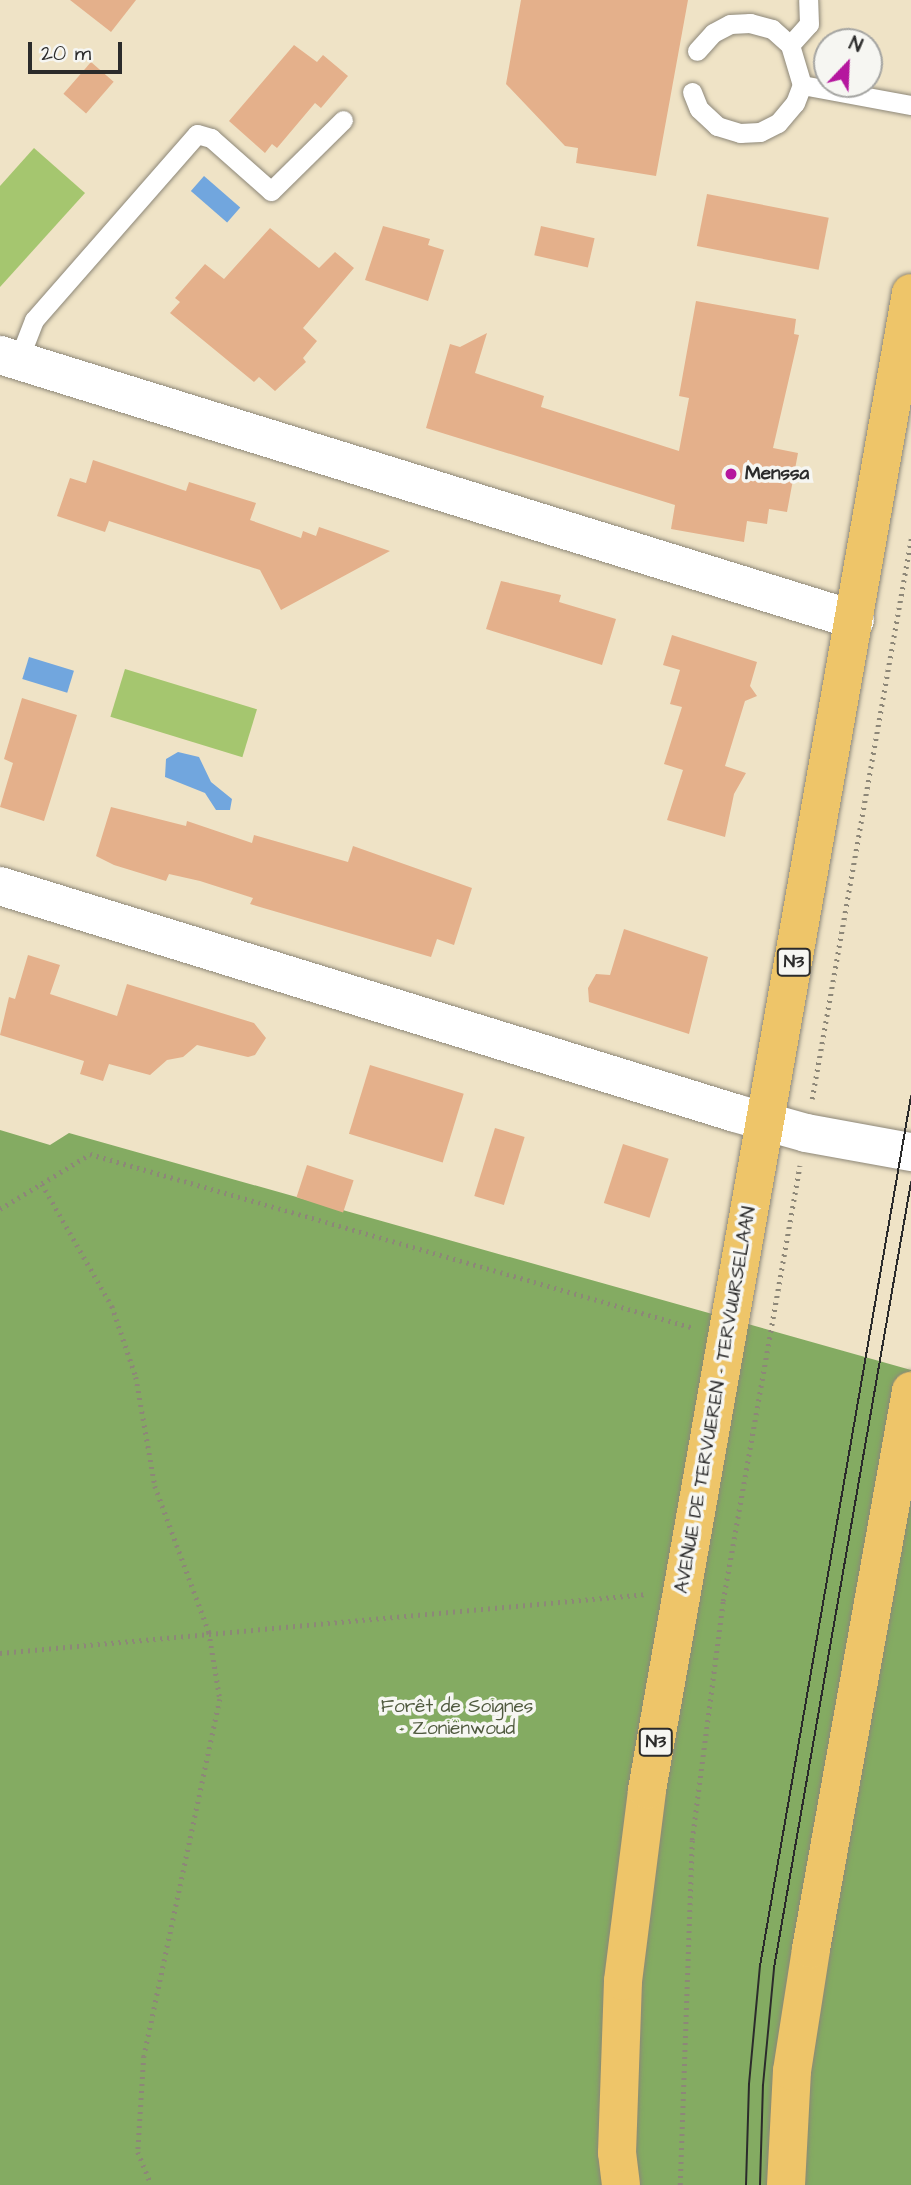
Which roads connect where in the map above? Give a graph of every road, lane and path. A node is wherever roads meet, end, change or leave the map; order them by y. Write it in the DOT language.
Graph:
graph roads {
  1 [pos="808,0"];
  2 [pos="790,45"];
  3 [pos="697,51"];
  4 [pos="802,85"];
  5 [pos="692,92"];
  6 [pos="911,105"];
  7 [pos="343,120"];
  8 [pos="911,293"];
  9 [pos="9,358"];
  10 [pos="911,538"];
  11 [pos="855,620"];
  12 [pos="0,886"];
  13 [pos="766,1122"];
  14 [pos="806,1133"];
  15 [pos="911,1152"];
  16 [pos="42,1184"];
  17 [pos="0,1209"];
  18 [pos="727,1338"];
  19 [pos="911,1391"];
  20 [pos="682,1591"];
  21 [pos="209,1632"];
  22 [pos="0,1653"];
  23 [pos="151,2185"];
  24 [pos="621,2185"];
  25 [pos="680,2185"];
  26 [pos="786,2185"];
  1 -- 2 [label="lane"];
  2 -- 3 [label="lane"];
  2 -- 4 [label="lane"];
  4 -- 5 [label="lane"];
  4 -- 6 [label="lane"];
  7 -- 9 [label="lane"];
  8 -- 11 [label="main road, N3"];
  9 -- 11 [label="street"];
  10 -- 14 [label="path"];
  11 -- 13 [label="main road, AVENUE DE TERVUEREN - TERVUURSELAAN / N3"];
  12 -- 13 [label="street"];
  13 -- 14 [label="street"];
  13 -- 18 [label="main road, AVENUE DE TERVUEREN - TERVUURSELAAN / N3"];
  14 -- 15 [label="street"];
  14 -- 25 [label="path"];
  16 -- 17 [label="path"];
  16 -- 18 [label="path"];
  16 -- 21 [label="path"];
  18 -- 20 [label="main road, AVENUE DE TERVUEREN - TERVUURSELAAN / N3"];
  19 -- 26 [label="main road"];
  20 -- 21 [label="path"];
  20 -- 24 [label="main road, AVENUE DE TERVUEREN - TERVUURSELAAN / N3"];
  21 -- 22 [label="path"];
  21 -- 23 [label="path"];
}
